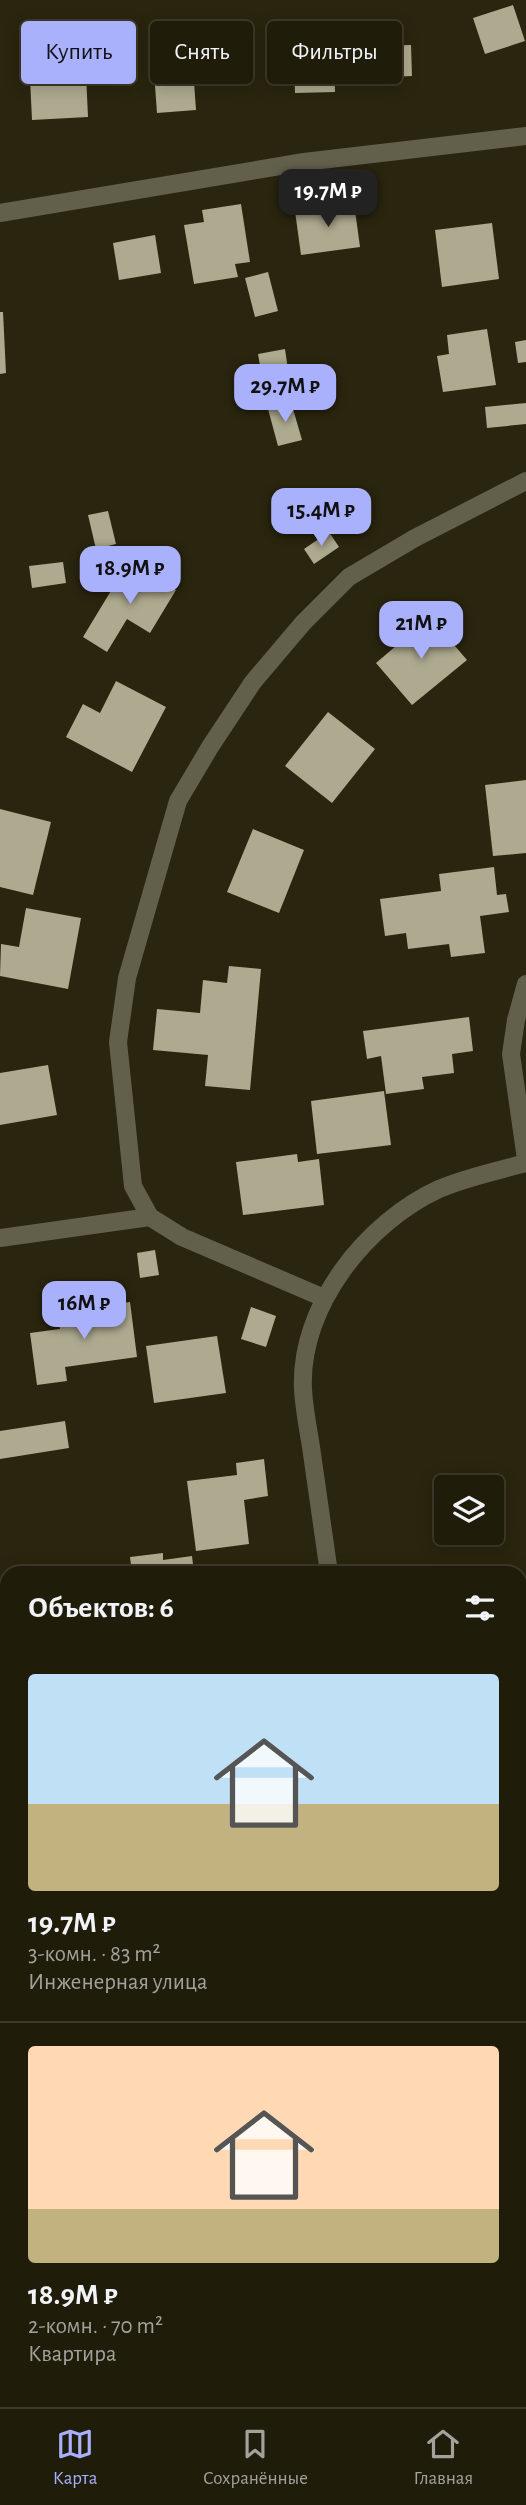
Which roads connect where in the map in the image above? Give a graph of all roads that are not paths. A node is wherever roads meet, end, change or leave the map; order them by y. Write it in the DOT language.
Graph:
graph roads {
  1 [pos="526,136"];
  2 [pos="0,214"];
  3 [pos="526,481"];
  4 [pos="526,985"];
  5 [pos="526,1161"];
  6 [pos="150,1217"];
  7 [pos="0,1238"];
  8 [pos="324,1298"];
  9 [pos="328,1566"];
  1 -- 2 [label="street"];
  3 -- 6 [label="street"];
  4 -- 5 [label="street"];
  5 -- 8 [label="street"];
  6 -- 7 [label="street"];
  6 -- 8 [label="street"];
  8 -- 9 [label="street"];
}
